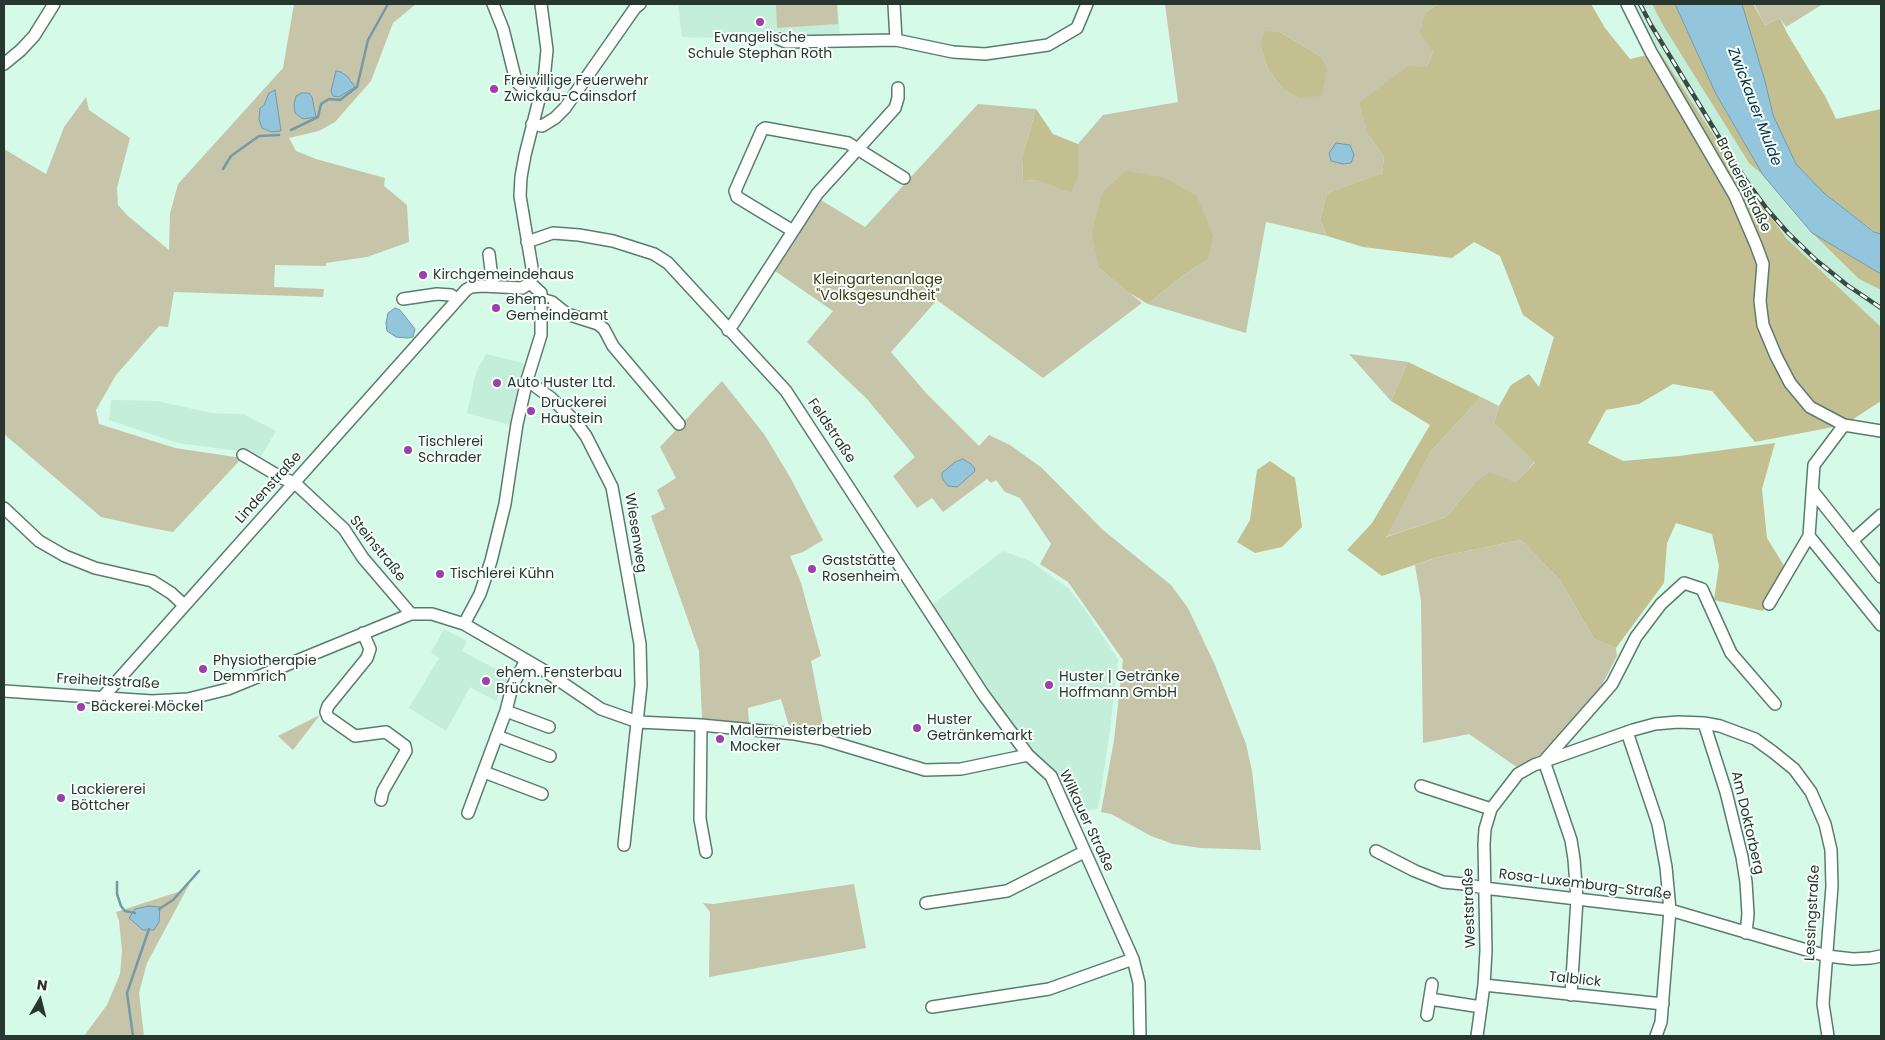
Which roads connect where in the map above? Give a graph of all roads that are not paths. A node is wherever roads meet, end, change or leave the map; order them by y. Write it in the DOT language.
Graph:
graph roads {
  1 [pos="54,4"];
  2 [pos="493,4"];
  3 [pos="541,4"];
  4 [pos="640,4"];
  5 [pos="894,4"];
  6 [pos="1087,4"];
  7 [pos="1627,4"];
  8 [pos="779,39"];
  9 [pos="896,40"];
  10 [pos="4,64"];
  11 [pos="898,88"];
  12 [pos="539,97"];
  13 [pos="532,124"];
  14 [pos="858,149"];
  15 [pos="904,178"];
  16 [pos="793,231"];
  17 [pos="528,242"];
  18 [pos="489,254"];
  19 [pos="530,283"];
  20 [pos="493,286"];
  21 [pos="403,299"];
  22 [pos="457,299"];
  23 [pos="541,299"];
  24 [pos="728,330"];
  25 [pos="527,380"];
  26 [pos="679,424"];
  27 [pos="1844,425"];
  28 [pos="1881,431"];
  29 [pos="243,455"];
  30 [pos="295,483"];
  31 [pos="1812,490"];
  32 [pos="4,508"];
  33 [pos="1881,515"];
  34 [pos="1809,536"];
  35 [pos="1852,541"];
  36 [pos="1881,577"];
  37 [pos="1769,604"];
  38 [pos="184,605"];
  39 [pos="411,614"];
  40 [pos="464,624"];
  41 [pos="1881,625"];
  42 [pos="363,633"];
  43 [pos="526,660"];
  44 [pos="4,691"];
  45 [pos="102,698"];
  46 [pos="1775,704"];
  47 [pos="506,711"];
  48 [pos="638,722"];
  49 [pos="1704,723"];
  50 [pos="700,725"];
  51 [pos="549,727"];
  52 [pos="1627,732"];
  53 [pos="496,736"];
  54 [pos="1028,755"];
  55 [pos="550,756"];
  56 [pos="1544,761"];
  57 [pos="484,772"];
  58 [pos="1421,786"];
  59 [pos="542,794"];
  60 [pos="382,800"];
  61 [pos="1491,810"];
  62 [pos="468,812"];
  63 [pos="624,844"];
  64 [pos="1376,851"];
  65 [pos="706,852"];
  66 [pos="1084,852"];
  67 [pos="1484,888"];
  68 [pos="1577,899"];
  69 [pos="926,903"];
  70 [pos="1670,910"];
  71 [pos="1746,932"];
  72 [pos="1827,956"];
  73 [pos="1881,956"];
  74 [pos="1133,959"];
  75 [pos="1432,984"];
  76 [pos="1484,985"];
  77 [pos="1571,995"];
  78 [pos="1430,999"];
  79 [pos="1663,1004"];
  80 [pos="932,1007"];
  81 [pos="1481,1007"];
  82 [pos="1427,1014"];
  83 [pos="1140,1036"];
  84 [pos="1477,1036"];
  85 [pos="1656,1036"];
  86 [pos="1828,1036"];
  1 -- 10 [label="street"];
  2 -- 12 [label="street"];
  3 -- 12 [label="street"];
  4 -- 13 [label="street"];
  5 -- 9 [label="street"];
  6 -- 9 [label="street"];
  7 -- 27 [label="street, Brauereistraße"];
  8 -- 9 [label="street"];
  11 -- 14 [label="street"];
  12 -- 13 [label="street"];
  13 -- 17 [label="street"];
  14 -- 15 [label="street"];
  14 -- 16 [label="street"];
  14 -- 16 [label="street"];
  16 -- 24 [label="street"];
  17 -- 19 [label="street"];
  17 -- 24 [label="street, Feldstraße"];
  18 -- 20 [label="street"];
  19 -- 20 [label="street, Lindenstraße"];
  19 -- 23 [label="street"];
  20 -- 22 [label="street, Lindenstraße"];
  21 -- 22 [label="street"];
  22 -- 30 [label="street, Lindenstraße"];
  23 -- 25 [label="street"];
  23 -- 26 [label="street"];
  24 -- 54 [label="street, Feldstraße"];
  25 -- 40 [label="street"];
  25 -- 48 [label="street, Wiesenweg"];
  27 -- 28 [label="street, Brauereistraße"];
  27 -- 31 [label="street"];
  29 -- 30 [label="street, Steinstraße"];
  30 -- 38 [label="street, Lindenstraße"];
  30 -- 39 [label="street, Steinstraße"];
  31 -- 34 [label="street"];
  31 -- 35 [label="street"];
  32 -- 38 [label="street"];
  33 -- 35 [label="street"];
  34 -- 37 [label="street"];
  34 -- 41 [label="street"];
  35 -- 36 [label="street"];
  38 -- 45 [label="street, Lindenstraße"];
  39 -- 40 [label="street, Freiheitsstraße"];
  39 -- 42 [label="street, Freiheitsstraße"];
  40 -- 43 [label="street"];
  42 -- 45 [label="street, Freiheitsstraße"];
  42 -- 60 [label="street"];
  43 -- 47 [label="street"];
  43 -- 48 [label="street"];
  44 -- 45 [label="street, Freiheitsstraße"];
  46 -- 56 [label="street"];
  47 -- 51 [label="street"];
  47 -- 53 [label="street"];
  48 -- 50 [label="street"];
  48 -- 63 [label="street, Wiesenweg"];
  49 -- 52 [label="street, Lessingstraße"];
  49 -- 71 [label="street, Am Doktorberg"];
  49 -- 72 [label="street, Lessingstraße"];
  50 -- 54 [label="street"];
  50 -- 65 [label="street"];
  52 -- 56 [label="street, Lessingstraße"];
  52 -- 70 [label="street"];
  53 -- 55 [label="street"];
  53 -- 57 [label="street"];
  54 -- 66 [label="street, Wilkauer Straße"];
  56 -- 61 [label="street, Weststraße"];
  56 -- 68 [label="street"];
  57 -- 59 [label="street"];
  57 -- 62 [label="street"];
  58 -- 61 [label="street"];
  61 -- 67 [label="street, Weststraße"];
  64 -- 67 [label="street, Rosa-Luxemburg-Straße"];
  66 -- 69 [label="street"];
  66 -- 74 [label="street, Wilkauer Straße"];
  67 -- 68 [label="street, Rosa-Luxemburg-Straße"];
  67 -- 76 [label="street, Weststraße"];
  68 -- 70 [label="street, Rosa-Luxemburg-Straße"];
  68 -- 77 [label="street"];
  70 -- 71 [label="street, Rosa-Luxemburg-Straße"];
  70 -- 79 [label="street"];
  71 -- 72 [label="street, Rosa-Luxemburg-Straße"];
  72 -- 73 [label="street, Rosa-Luxemburg-Straße"];
  72 -- 86 [label="street, Lessingstraße"];
  74 -- 80 [label="street"];
  74 -- 83 [label="street, Wilkauer Straße"];
  75 -- 78 [label="street"];
  76 -- 77 [label="street, Talblick"];
  76 -- 81 [label="street, Weststraße"];
  77 -- 79 [label="street, Talblick"];
  78 -- 81 [label="street"];
  78 -- 82 [label="street"];
  79 -- 85 [label="street"];
  81 -- 84 [label="street, Weststraße"];
}
